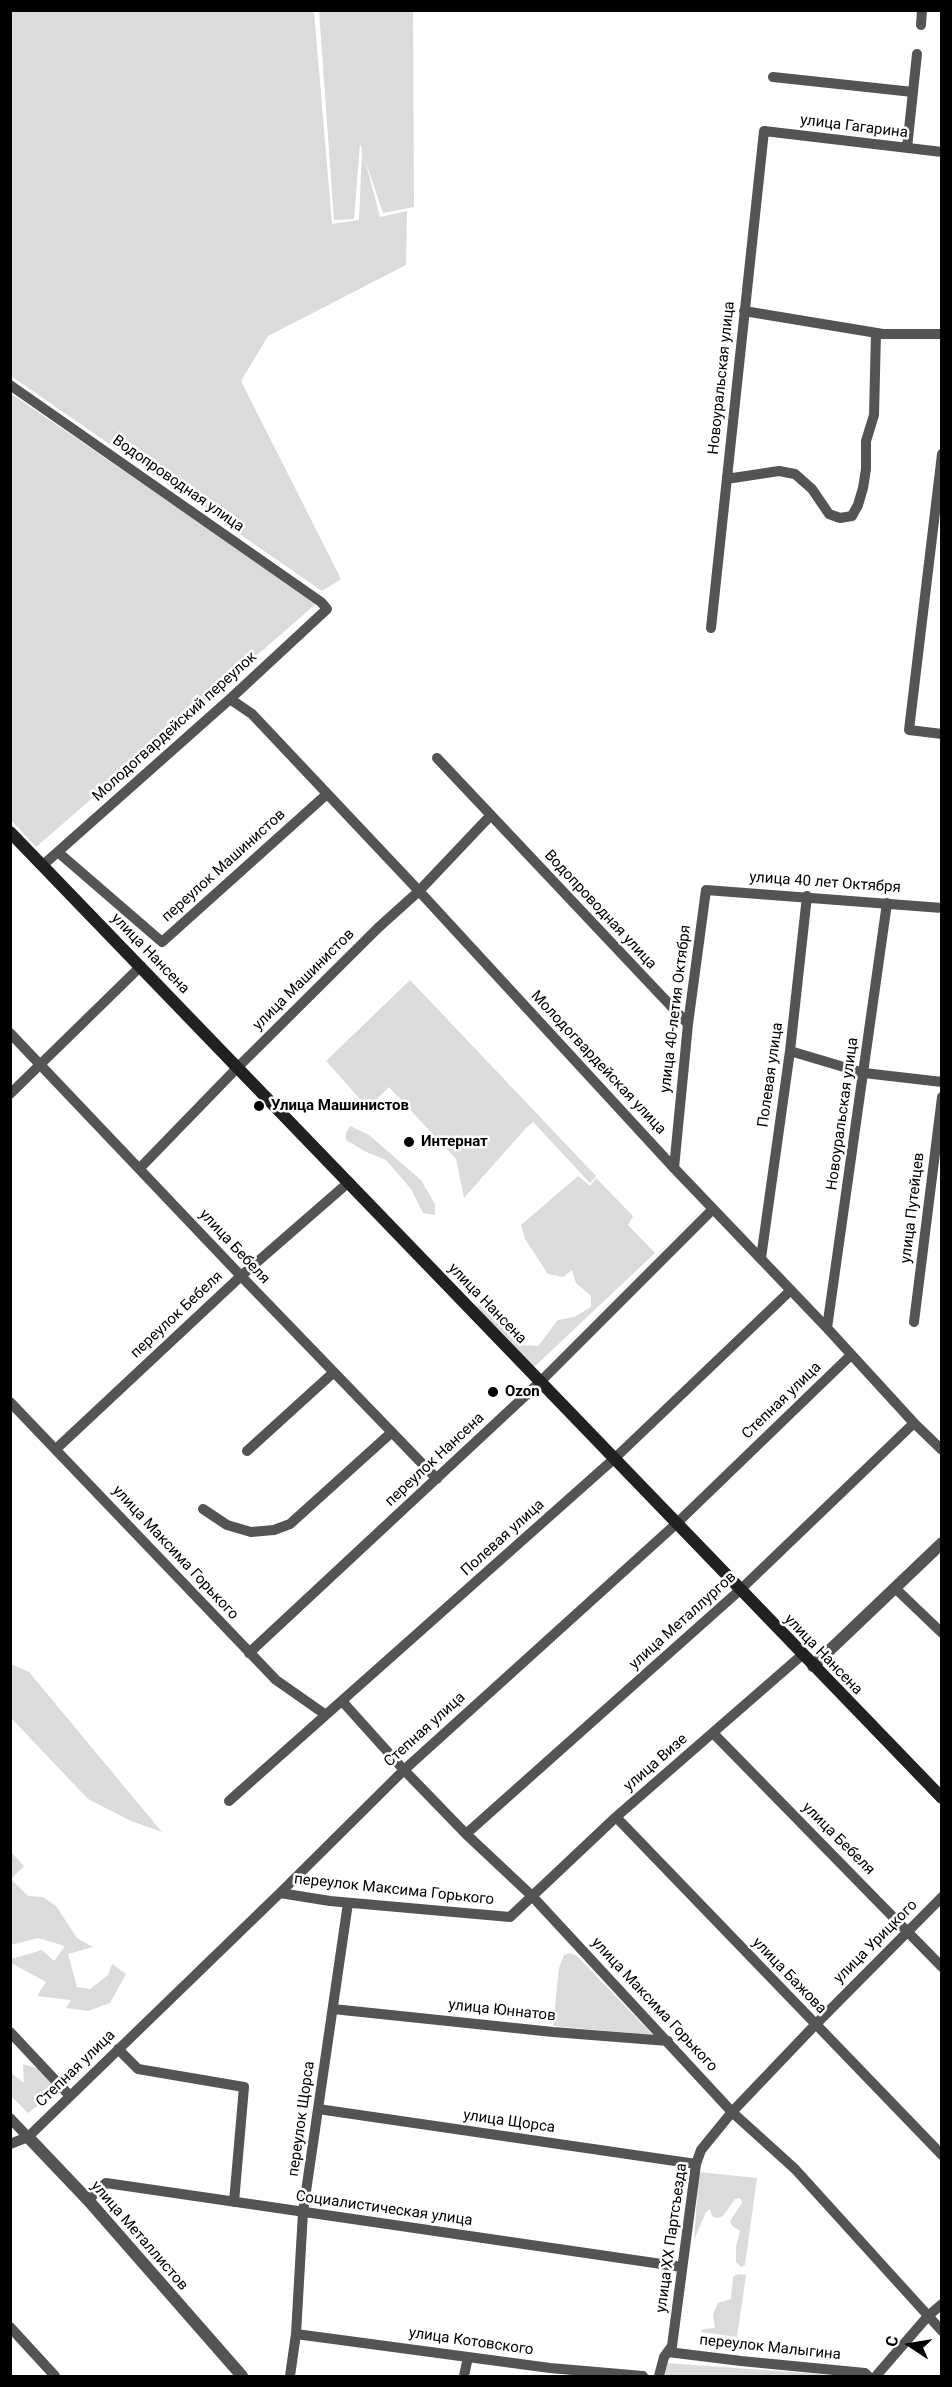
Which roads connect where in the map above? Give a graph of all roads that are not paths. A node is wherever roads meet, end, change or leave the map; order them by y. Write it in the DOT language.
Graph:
graph roads {
  1 [pos="922,10"];
  2 [pos="921,25"];
  3 [pos="917,54"];
  4 [pos="773,76"];
  5 [pos="913,92"];
  6 [pos="764,131"];
  7 [pos="907,148"];
  8 [pos="942,152"];
  9 [pos="744,311"];
  10 [pos="876,333"];
  11 [pos="942,334"];
  12 [pos="10,385"];
  13 [pos="942,454"];
  14 [pos="727,476"];
  15 [pos="327,609"];
  16 [pos="711,628"];
  17 [pos="230,699"];
  18 [pos="942,734"];
  19 [pos="437,758"];
  20 [pos="327,794"];
  21 [pos="491,815"];
  22 [pos="10,832"];
  23 [pos="58,852"];
  24 [pos="42,865"];
  25 [pos="706,890"];
  26 [pos="419,891"];
  27 [pos="807,896"];
  28 [pos="887,903"];
  29 [pos="942,908"];
  30 [pos="141,966"];
  31 [pos="688,1024"];
  32 [pos="10,1033"];
  33 [pos="790,1051"];
  34 [pos="41,1064"];
  35 [pos="237,1068"];
  36 [pos="864,1073"];
  37 [pos="942,1082"];
  38 [pos="10,1094"];
  39 [pos="942,1097"];
  40 [pos="140,1168"];
  41 [pos="674,1168"];
  42 [pos="349,1182"];
  43 [pos="713,1209"];
  44 [pos="761,1258"];
  45 [pos="240,1276"];
  46 [pos="791,1290"];
  47 [pos="914,1322"];
  48 [pos="827,1328"];
  49 [pos="851,1354"];
  50 [pos="334,1372"];
  51 [pos="540,1383"];
  52 [pos="10,1402"];
  53 [pos="914,1424"];
  54 [pos="392,1432"];
  55 [pos="56,1449"];
  56 [pos="942,1450"];
  57 [pos="248,1451"];
  58 [pos="615,1458"];
  59 [pos="437,1479"];
  60 [pos="202,1509"];
  61 [pos="676,1524"];
  62 [pos="942,1543"];
  63 [pos="895,1588"];
  64 [pos="740,1590"];
  65 [pos="942,1633"];
  66 [pos="249,1653"];
  67 [pos="802,1655"];
  68 [pos="813,1666"];
  69 [pos="342,1701"];
  70 [pos="326,1715"];
  71 [pos="713,1733"];
  72 [pos="404,1770"];
  73 [pos="942,1797"];
  74 [pos="229,1801"];
  75 [pos="616,1817"];
  76 [pos="466,1834"];
  77 [pos="280,1893"];
  78 [pos="532,1896"];
  79 [pos="942,1897"];
  80 [pos="348,1903"];
  81 [pos="908,1931"];
  82 [pos="942,1967"];
  83 [pos="333,2009"];
  84 [pos="815,2025"];
  85 [pos="10,2032"];
  86 [pos="668,2041"];
  87 [pos="118,2049"];
  88 [pos="70,2096"];
  89 [pos="318,2109"];
  90 [pos="732,2112"];
  91 [pos="10,2118"];
  92 [pos="28,2137"];
  93 [pos="10,2144"];
  94 [pos="942,2155"];
  95 [pos="696,2164"];
  96 [pos="87,2200"];
  97 [pos="234,2202"];
  98 [pos="303,2212"];
  99 [pos="682,2267"];
  100 [pos="942,2304"];
  101 [pos="928,2316"];
  102 [pos="10,2327"];
  103 [pos="942,2331"];
  104 [pos="296,2334"];
  105 [pos="668,2352"];
  106 [pos="468,2357"];
  107 [pos="549,2372"];
  108 [pos="55,2376"];
  109 [pos="242,2376"];
  110 [pos="290,2376"];
  111 [pos="464,2376"];
  112 [pos="643,2376"];
  113 [pos="659,2376"];
  114 [pos="868,2376"];
  115 [pos="876,2376"];
  1 -- 2 [label="street"];
  3 -- 5 [label="street"];
  4 -- 5 [label="street"];
  5 -- 7 [label="street"];
  6 -- 7 [label="street, улица Гагарина"];
  6 -- 9 [label="street, Новоуральская улица"];
  7 -- 8 [label="street, улица Гагарина"];
  9 -- 10 [label="street"];
  9 -- 14 [label="street, Новоуральская улица"];
  10 -- 11 [label="street"];
  10 -- 14 [label="street"];
  12 -- 15 [label="street, Водопроводная улица"];
  13 -- 18 [label="street"];
  14 -- 16 [label="street, Новоуральская улица"];
  15 -- 17 [label="street, Молодогвардейский переулок"];
  17 -- 20 [label="street, Молодогвардейская улица"];
  17 -- 23 [label="street, Молодогвардейский переулок"];
  19 -- 21 [label="street, Водопроводная улица"];
  20 -- 23 [label="street, переулок Машинистов"];
  20 -- 26 [label="street, Молодогвардейская улица"];
  21 -- 26 [label="street, улица Машинистов"];
  21 -- 31 [label="street, Водопроводная улица"];
  22 -- 24 [label="main road, улица Нансена"];
  23 -- 24 [label="street, Молодогвардейский переулок"];
  24 -- 30 [label="main road, улица Нансена"];
  25 -- 27 [label="street, улица 40 лет Октября"];
  25 -- 31 [label="street, улица 40-летия Октября"];
  26 -- 35 [label="street, улица Машинистов"];
  26 -- 41 [label="street, Молодогвардейская улица"];
  27 -- 28 [label="street, улица 40 лет Октября"];
  27 -- 33 [label="street, Полевая улица"];
  28 -- 29 [label="street, улица 40 лет Октября"];
  28 -- 36 [label="street, Новоуральская улица"];
  30 -- 34 [label="street"];
  30 -- 35 [label="main road, улица Нансена"];
  31 -- 41 [label="street, улица 40-летия Октября"];
  32 -- 34 [label="street, улица Бебеля"];
  33 -- 36 [label="street"];
  33 -- 44 [label="street, Полевая улица"];
  34 -- 38 [label="street"];
  34 -- 40 [label="street, улица Бебеля"];
  35 -- 40 [label="street, улица Машинистов"];
  35 -- 42 [label="main road, улица Нансена"];
  36 -- 37 [label="street"];
  36 -- 48 [label="street, Новоуральская улица"];
  39 -- 47 [label="street, улица Путейцев"];
  40 -- 45 [label="street, улица Бебеля"];
  41 -- 43 [label="street, Молодогвардейская улица"];
  42 -- 45 [label="street, переулок Бебеля"];
  42 -- 51 [label="main road, улица Нансена"];
  43 -- 44 [label="street, Молодогвардейская улица"];
  43 -- 51 [label="street, переулок Нансена"];
  44 -- 46 [label="street, Молодогвардейская улица"];
  45 -- 50 [label="street, улица Бебеля"];
  45 -- 55 [label="street, переулок Бебеля"];
  46 -- 48 [label="street, Молодогвардейская улица"];
  46 -- 58 [label="street, Полевая улица"];
  48 -- 49 [label="street, Молодогвардейская улица"];
  49 -- 53 [label="street, Молодогвардейская улица"];
  49 -- 61 [label="street, Степная улица"];
  50 -- 54 [label="street, улица Бебеля"];
  50 -- 57 [label="street"];
  51 -- 58 [label="main road, улица Нансена"];
  51 -- 59 [label="street, переулок Нансена"];
  52 -- 55 [label="street, улица Максима Горького"];
  53 -- 56 [label="street, Молодогвардейская улица"];
  53 -- 64 [label="street, улица Металлургов"];
  54 -- 59 [label="street, улица Бебеля"];
  54 -- 60 [label="street"];
  55 -- 66 [label="street, улица Максима Горького"];
  58 -- 61 [label="main road, улица Нансена"];
  58 -- 69 [label="street, Полевая улица"];
  59 -- 66 [label="street, переулок Нансена"];
  61 -- 64 [label="main road, улица Нансена"];
  61 -- 72 [label="street, Степная улица"];
  62 -- 63 [label="street"];
  63 -- 65 [label="street"];
  63 -- 68 [label="street"];
  64 -- 67 [label="main road, улица Нансена"];
  64 -- 76 [label="street, улица Металлургов"];
  66 -- 70 [label="street, улица Максима Горького"];
  67 -- 68 [label="main road, улица Нансена"];
  67 -- 71 [label="street, улица Визе"];
  68 -- 73 [label="main road, улица Нансена"];
  69 -- 70 [label="street, Полевая улица"];
  69 -- 72 [label="street, улица Максима Горького"];
  70 -- 74 [label="street, Полевая улица"];
  71 -- 75 [label="street, улица Визе"];
  71 -- 81 [label="street, улица Бебеля"];
  72 -- 76 [label="street, улица Максима Горького"];
  72 -- 77 [label="street, Степная улица"];
  75 -- 78 [label="street, улица Визе"];
  75 -- 84 [label="street, улица Бажова"];
  76 -- 78 [label="street, улица Максима Горького"];
  77 -- 80 [label="street, переулок Максима Горького"];
  77 -- 87 [label="street, Степная улица"];
  78 -- 80 [label="street, переулок Максима Горького"];
  78 -- 86 [label="street, улица Максима Горького"];
  79 -- 81 [label="street, улица Урицкого"];
  80 -- 83 [label="street, переулок Щорса"];
  81 -- 82 [label="street, улица Бебеля"];
  81 -- 84 [label="street, улица Урицкого"];
  83 -- 86 [label="street, улица Юннатов"];
  83 -- 89 [label="street, переулок Щорса"];
  84 -- 90 [label="street, улица Урицкого"];
  84 -- 94 [label="street, улица Бажова"];
  85 -- 88 [label="street"];
  86 -- 90 [label="street, улица Максима Горького"];
  87 -- 88 [label="street, Степная улица"];
  87 -- 97 [label="street"];
  88 -- 92 [label="street, Степная улица"];
  89 -- 95 [label="street, улица Щорса"];
  89 -- 98 [label="street, переулок Щорса"];
  90 -- 95 [label="street, улица XX Партсъезда"];
  90 -- 101 [label="street, улица Максима Горького"];
  91 -- 92 [label="street, улица Металлистов"];
  92 -- 93 [label="street"];
  92 -- 96 [label="street, улица Металлистов"];
  95 -- 99 [label="street, улица XX Партсъезда"];
  96 -- 97 [label="street, Социалистическая улица"];
  96 -- 109 [label="street, улица Металлистов"];
  97 -- 98 [label="street, Социалистическая улица"];
  98 -- 99 [label="street, Социалистическая улица"];
  98 -- 104 [label="street, переулок Щорса"];
  99 -- 105 [label="street, улица XX Партсъезда"];
  100 -- 101 [label="street"];
  101 -- 103 [label="street, улица Максима Горького"];
  101 -- 115 [label="street"];
  102 -- 108 [label="street"];
  104 -- 106 [label="street, улица Котовского"];
  104 -- 110 [label="street, переулок Щорса"];
  105 -- 113 [label="street, улица XX Партсъезда"];
  105 -- 114 [label="street, переулок Малыгина"];
  106 -- 107 [label="street, улица Котовского"];
  106 -- 111 [label="street"];
  107 -- 112 [label="street, улица Котовского"];
}
